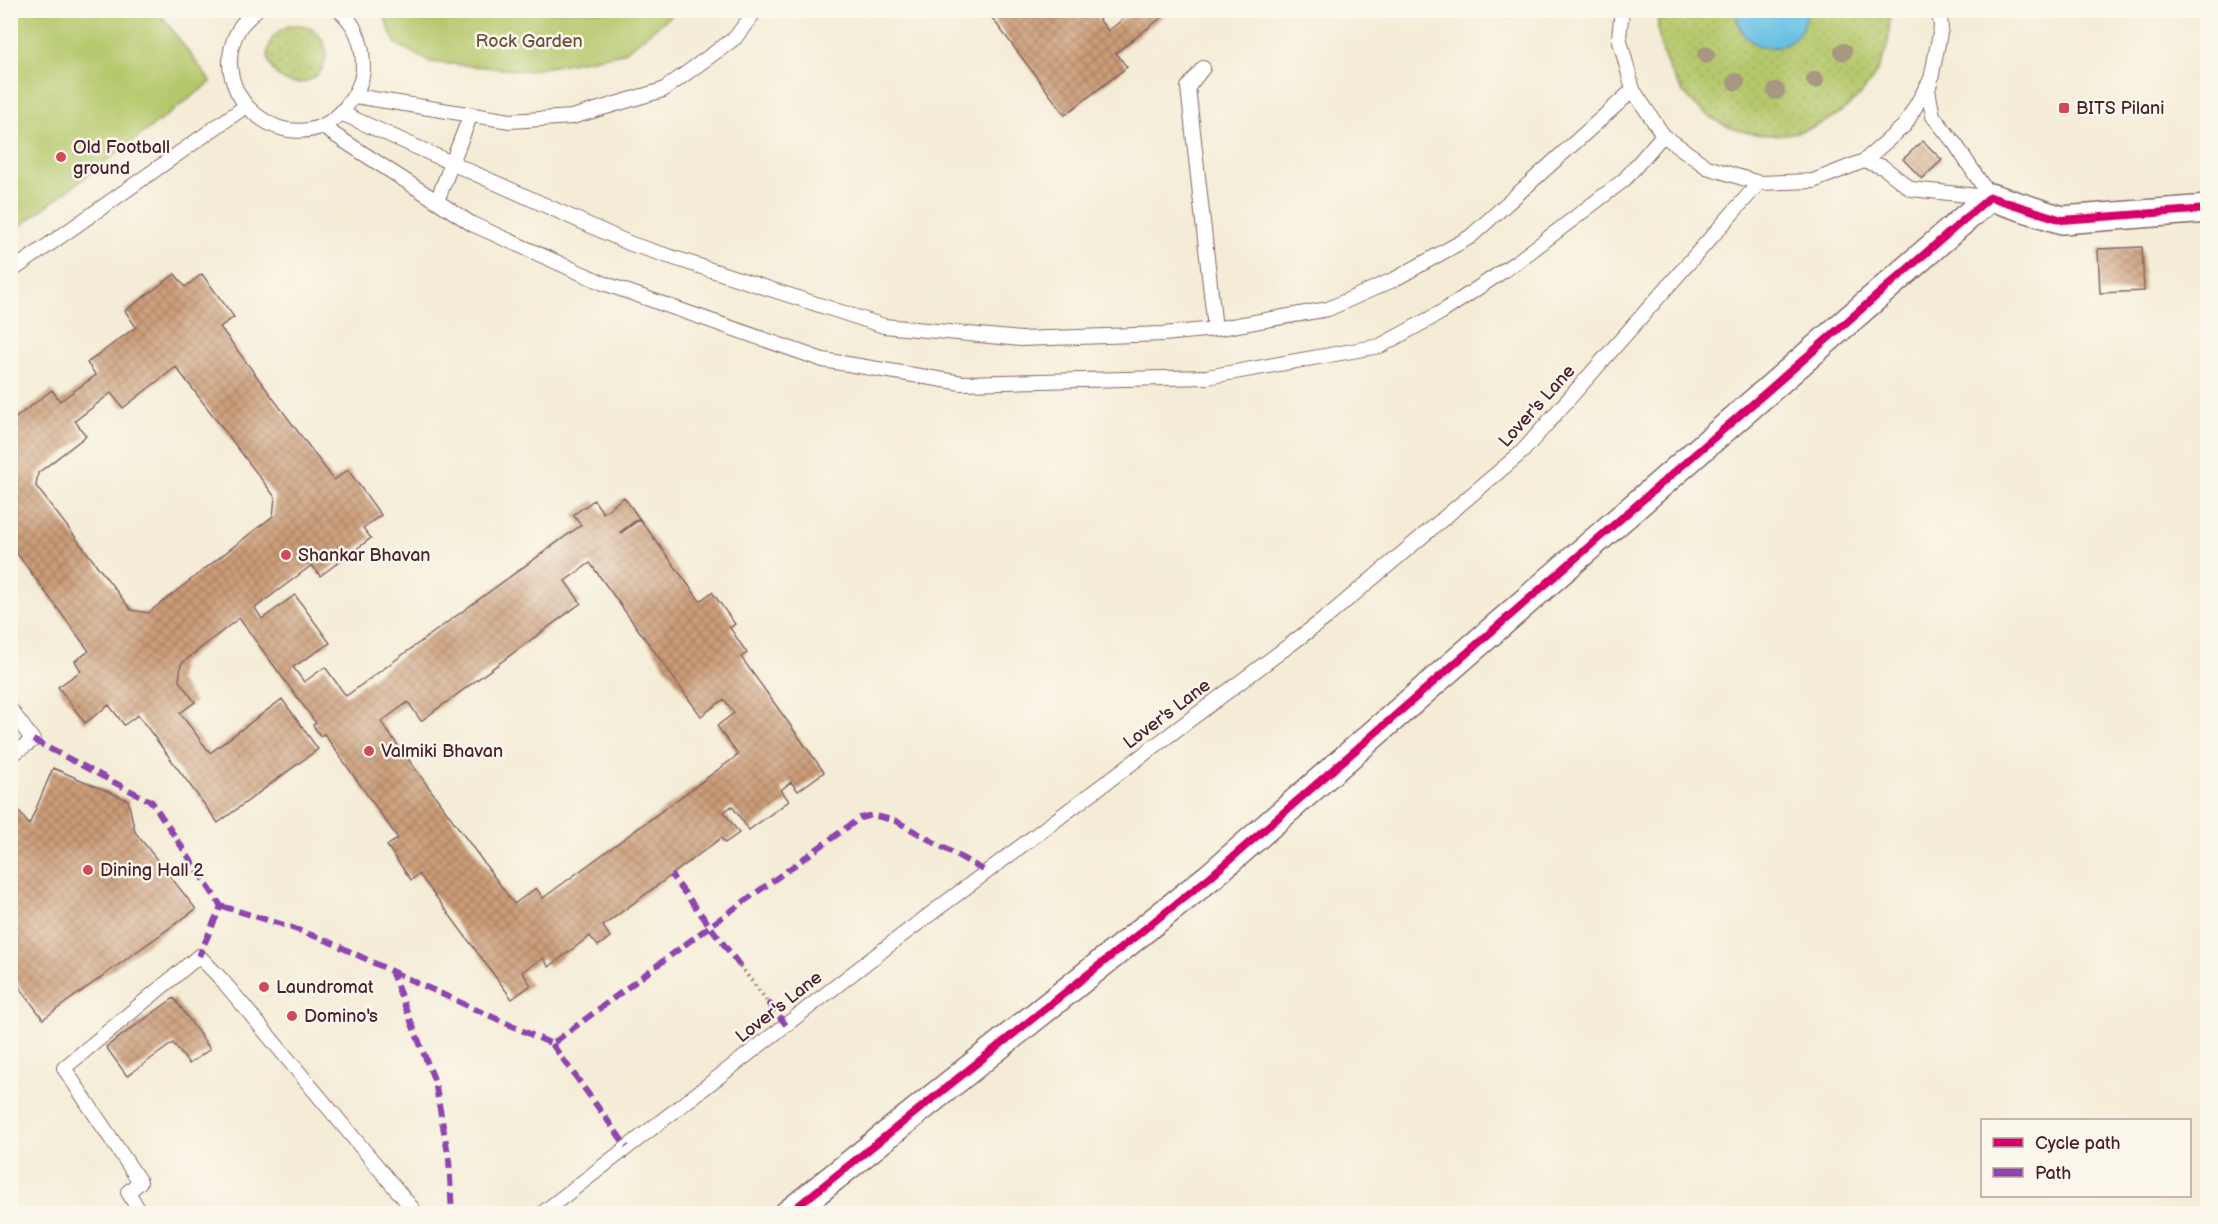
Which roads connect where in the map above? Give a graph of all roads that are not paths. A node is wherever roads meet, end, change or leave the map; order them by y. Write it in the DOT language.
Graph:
graph roads {
  1 [pos="256,10"];
  2 [pos="339,10"];
  3 [pos="756,10"];
  4 [pos="1622,10"];
  5 [pos="1939,10"];
  6 [pos="1203,68"];
  7 [pos="1931,79"];
  8 [pos="1633,90"];
  9 [pos="355,96"];
  10 [pos="246,106"];
  11 [pos="341,113"];
  12 [pos="471,114"];
  13 [pos="321,126"];
  14 [pos="1664,135"];
  15 [pos="1864,161"];
  16 [pos="453,164"];
  17 [pos="1759,183"];
  18 [pos="1990,197"];
  19 [pos="437,201"];
  20 [pos="2208,208"];
  21 [pos="10,272"];
  22 [pos="1215,329"];
  23 [pos="10,709"];
  24 [pos="10,756"];
  25 [pos="141,1214"];
  26 [pos="417,1214"];
  27 [pos="541,1214"];
  28 [pos="788,1214"];
  1 -- 10 [label="lane"];
  2 -- 9 [label="lane"];
  3 -- 12 [label="lane"];
  4 -- 8 [label="lane"];
  5 -- 7 [label="lane"];
  6 -- 22 [label="lane"];
  7 -- 15 [label="lane"];
  7 -- 18 [label="lane"];
  8 -- 14 [label="lane"];
  8 -- 22 [label="lane"];
  9 -- 11 [label="lane"];
  9 -- 12 [label="lane"];
  10 -- 13 [label="lane"];
  10 -- 21 [label="lane"];
  11 -- 13 [label="lane"];
  11 -- 16 [label="lane"];
  12 -- 16 [label="lane"];
  13 -- 19 [label="lane"];
  14 -- 17 [label="lane"];
  14 -- 19 [label="lane"];
  15 -- 17 [label="lane"];
  15 -- 18 [label="lane"];
  16 -- 19 [label="lane"];
  16 -- 22 [label="lane"];
  17 -- 27 [label="lane, Lover's Lane"];
  18 -- 20 [label="street"];
  18 -- 28 [label="street"];
  23 -- 24 [label="lane"];
  25 -- 26 [label="lane"];
}
